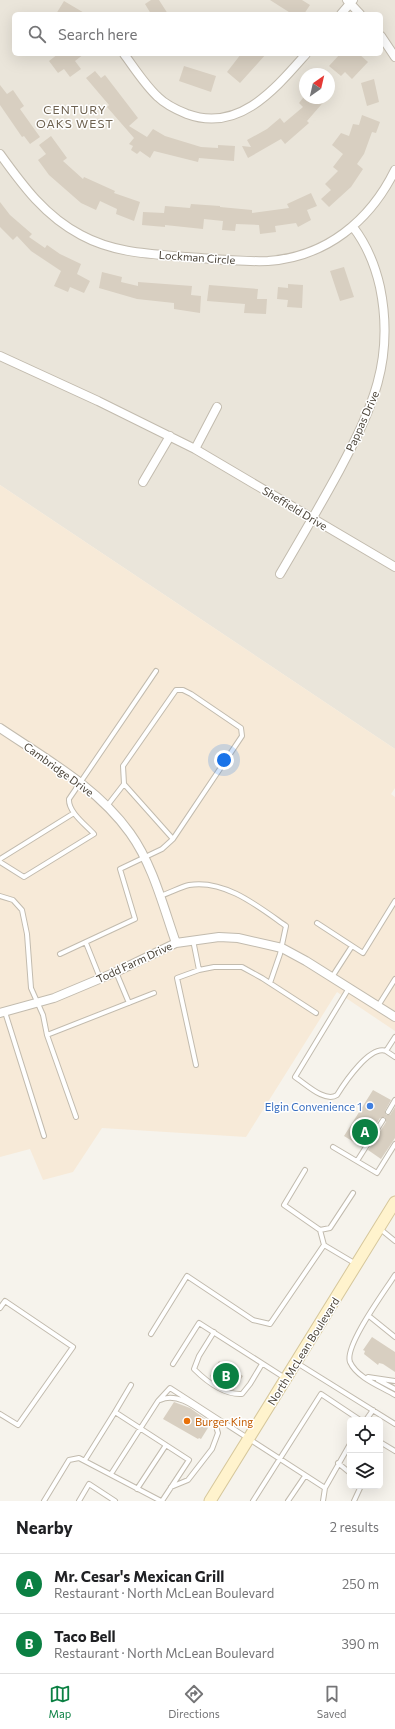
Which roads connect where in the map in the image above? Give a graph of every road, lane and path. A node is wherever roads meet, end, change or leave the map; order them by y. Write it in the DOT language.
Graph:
graph roads {
  1 [pos="350,1"];
  2 [pos="342,12"];
  3 [pos="358,12"];
  4 [pos="383,39"];
  5 [pos="126,56"];
  6 [pos="304,56"];
  7 [pos="395,57"];
  8 [pos="0,154"];
  9 [pos="395,170"];
  10 [pos="353,227"];
  11 [pos="0,356"];
  12 [pos="217,407"];
  13 [pos="170,436"];
  14 [pos="195,449"];
  15 [pos="143,482"];
  16 [pos="313,519"];
  17 [pos="395,567"];
  18 [pos="280,574"];
  19 [pos="156,671"];
  20 [pos="0,728"];
  21 [pos="81,783"];
  22 [pos="124,784"];
  23 [pos="107,806"];
  24 [pos="74,813"];
  25 [pos="173,839"];
  26 [pos="144,857"];
  27 [pos="0,859"];
  28 [pos="0,862"];
  29 [pos="0,896"];
  30 [pos="160,896"];
  31 [pos="395,901"];
  32 [pos="317,923"];
  33 [pos="193,940"];
  34 [pos="86,943"];
  35 [pos="176,943"];
  36 [pos="352,946"];
  37 [pos="282,948"];
  38 [pos="60,954"];
  39 [pos="199,970"];
  40 [pos="116,972"];
  41 [pos="332,977"];
  42 [pos="100,978"];
  43 [pos="395,980"];
  44 [pos="270,983"];
  45 [pos="349,988"];
  46 [pos="154,993"];
  47 [pos="38,1002"];
  48 [pos="129,1002"];
  49 [pos="378,1006"];
  50 [pos="3,1012"];
  51 [pos="316,1013"];
  52 [pos="395,1017"];
  53 [pos="47,1035"];
  54 [pos="395,1037"];
  55 [pos="386,1051"];
  56 [pos="395,1057"];
  57 [pos="196,1065"];
  58 [pos="395,1100"];
  59 [pos="388,1112"];
  60 [pos="76,1117"];
  61 [pos="383,1120"];
  62 [pos="44,1136"];
  63 [pos="395,1144"];
  64 [pos="333,1148"];
  65 [pos="357,1161"];
  66 [pos="305,1170"];
  67 [pos="353,1193"];
  68 [pos="395,1202"];
  69 [pos="379,1228"];
  70 [pos="320,1230"];
  71 [pos="395,1241"];
  72 [pos="324,1245"];
  73 [pos="356,1265"];
  74 [pos="395,1275"];
  75 [pos="0,1297"];
  76 [pos="5,1301"];
  77 [pos="0,1308"];
  78 [pos="369,1316"];
  79 [pos="214,1332"];
  80 [pos="151,1334"];
  81 [pos="395,1337"];
  82 [pos="296,1363"];
  83 [pos="173,1364"];
  84 [pos="262,1364"];
  85 [pos="366,1377"];
  86 [pos="286,1378"];
  87 [pos="376,1378"];
  88 [pos="395,1381"];
  89 [pos="131,1385"];
  90 [pos="395,1389"];
  91 [pos="395,1395"];
  92 [pos="158,1401"];
  93 [pos="373,1410"];
  94 [pos="115,1412"];
  95 [pos="0,1414"];
  96 [pos="356,1417"];
  97 [pos="368,1417"];
  98 [pos="395,1424"];
  99 [pos="141,1428"];
  100 [pos="249,1438"];
  101 [pos="383,1444"];
  102 [pos="166,1445"];
  103 [pos="347,1448"];
  104 [pos="395,1451"];
  105 [pos="280,1459"];
  106 [pos="85,1460"];
  107 [pos="338,1462"];
  108 [pos="347,1470"];
  109 [pos="111,1474"];
  110 [pos="305,1476"];
  111 [pos="171,1487"];
  112 [pos="325,1488"];
  113 [pos="136,1489"];
  114 [pos="360,1489"];
  115 [pos="44,1501"];
  116 [pos="79,1501"];
  117 [pos="115,1501"];
  118 [pos="161,1501"];
  119 [pos="210,1501"];
  120 [pos="253,1501"];
  121 [pos="288,1501"];
  122 [pos="323,1501"];
  123 [pos="354,1501"];
  1 -- 2 [label="street"];
  1 -- 3 [label="street"];
  4 -- 7 [label="street"];
  5 -- 6 [label="street"];
  8 -- 10 [label="street, Lockman Circle"];
  9 -- 10 [label="street, Lockman Circle"];
  10 -- 16 [label="street, Pappas Drive"];
  11 -- 13 [label="street, Sheffield Drive"];
  12 -- 14 [label="street"];
  13 -- 14 [label="street, Sheffield Drive"];
  13 -- 15 [label="street"];
  14 -- 16 [label="street, Sheffield Drive"];
  16 -- 17 [label="street, Sheffield Drive"];
  16 -- 18 [label="street, Pappas Drive"];
  19 -- 21 [label="lane"];
  20 -- 21 [label="street, Cambridge Drive"];
  21 -- 23 [label="street, Cambridge Drive"];
  21 -- 24 [label="lane"];
  22 -- 23 [label="lane"];
  22 -- 25 [label="lane"];
  22 -- 25 [label="lane"];
  23 -- 26 [label="street, Cambridge Drive"];
  24 -- 27 [label="lane"];
  24 -- 28 [label="lane"];
  25 -- 26 [label="lane"];
  26 -- 30 [label="street, Cambridge Drive"];
  26 -- 34 [label="lane"];
  29 -- 47 [label="lane"];
  30 -- 35 [label="street, Cambridge Drive"];
  30 -- 37 [label="lane"];
  31 -- 36 [label="lane"];
  32 -- 36 [label="lane"];
  33 -- 35 [label="street, Todd Farm Drive"];
  33 -- 37 [label="street, Todd Farm Drive"];
  33 -- 39 [label="lane"];
  34 -- 38 [label="lane"];
  34 -- 42 [label="lane"];
  35 -- 40 [label="street, Todd Farm Drive"];
  36 -- 41 [label="lane"];
  37 -- 41 [label="street, Todd Farm Drive"];
  37 -- 44 [label="lane"];
  39 -- 44 [label="lane"];
  39 -- 57 [label="lane"];
  40 -- 42 [label="street, Todd Farm Drive"];
  40 -- 48 [label="lane"];
  41 -- 45 [label="street, Todd Farm Drive"];
  42 -- 47 [label="street, Todd Farm Drive"];
  43 -- 49 [label="lane"];
  44 -- 51 [label="lane"];
  45 -- 49 [label="street, Todd Farm Drive"];
  45 -- 55 [label="lane"];
  46 -- 48 [label="lane"];
  47 -- 50 [label="street, Todd Farm Drive"];
  47 -- 53 [label="lane"];
  48 -- 53 [label="lane"];
  49 -- 52 [label="street, Todd Farm Drive"];
  50 -- 62 [label="lane"];
  53 -- 60 [label="lane"];
  54 -- 55 [label="lane"];
  55 -- 56 [label="lane"];
  58 -- 59 [label="lane"];
  61 -- 65 [label="lane"];
  63 -- 65 [label="lane"];
  64 -- 65 [label="lane"];
  66 -- 70 [label="lane"];
  67 -- 70 [label="lane"];
  68 -- 69 [label="main road, North McLean Boulevard"];
  69 -- 71 [label="lane"];
  69 -- 73 [label="main road, North McLean Boulevard"];
  70 -- 72 [label="lane"];
  72 -- 73 [label="lane"];
  72 -- 80 [label="lane"];
  73 -- 82 [label="main road, North McLean Boulevard"];
  74 -- 78 [label="lane"];
  75 -- 76 [label="lane"];
  76 -- 77 [label="lane"];
  76 -- 95 [label="lane"];
  78 -- 81 [label="lane"];
  78 -- 85 [label="lane"];
  79 -- 83 [label="lane"];
  79 -- 84 [label="lane"];
  79 -- 84 [label="lane"];
  82 -- 86 [label="main road, North McLean Boulevard"];
  82 -- 93 [label="lane"];
  84 -- 86 [label="lane"];
  85 -- 87 [label="lane"];
  85 -- 91 [label="lane"];
  86 -- 100 [label="main road, North McLean Boulevard"];
  87 -- 88 [label="lane"];
  87 -- 90 [label="lane"];
  89 -- 94 [label="lane"];
  92 -- 99 [label="lane"];
  92 -- 100 [label="lane"];
  92 -- 111 [label="lane"];
  93 -- 97 [label="lane"];
  93 -- 98 [label="lane"];
  94 -- 99 [label="lane"];
  94 -- 106 [label="lane"];
  96 -- 105 [label="lane"];
  99 -- 102 [label="lane"];
  99 -- 109 [label="lane"];
  100 -- 105 [label="lane"];
  100 -- 119 [label="main road, North McLean Boulevard"];
  101 -- 104 [label="lane"];
  102 -- 111 [label="lane"];
  102 -- 113 [label="lane"];
  103 -- 107 [label="lane"];
  105 -- 110 [label="lane"];
  105 -- 120 [label="lane"];
  106 -- 109 [label="lane"];
  106 -- 115 [label="lane"];
  107 -- 108 [label="lane"];
  107 -- 112 [label="lane"];
  109 -- 113 [label="lane"];
  110 -- 112 [label="lane"];
  110 -- 121 [label="lane"];
  111 -- 118 [label="lane"];
  112 -- 122 [label="lane"];
  113 -- 118 [label="lane"];
  114 -- 123 [label="lane"];
  116 -- 117 [label="lane"];
}
